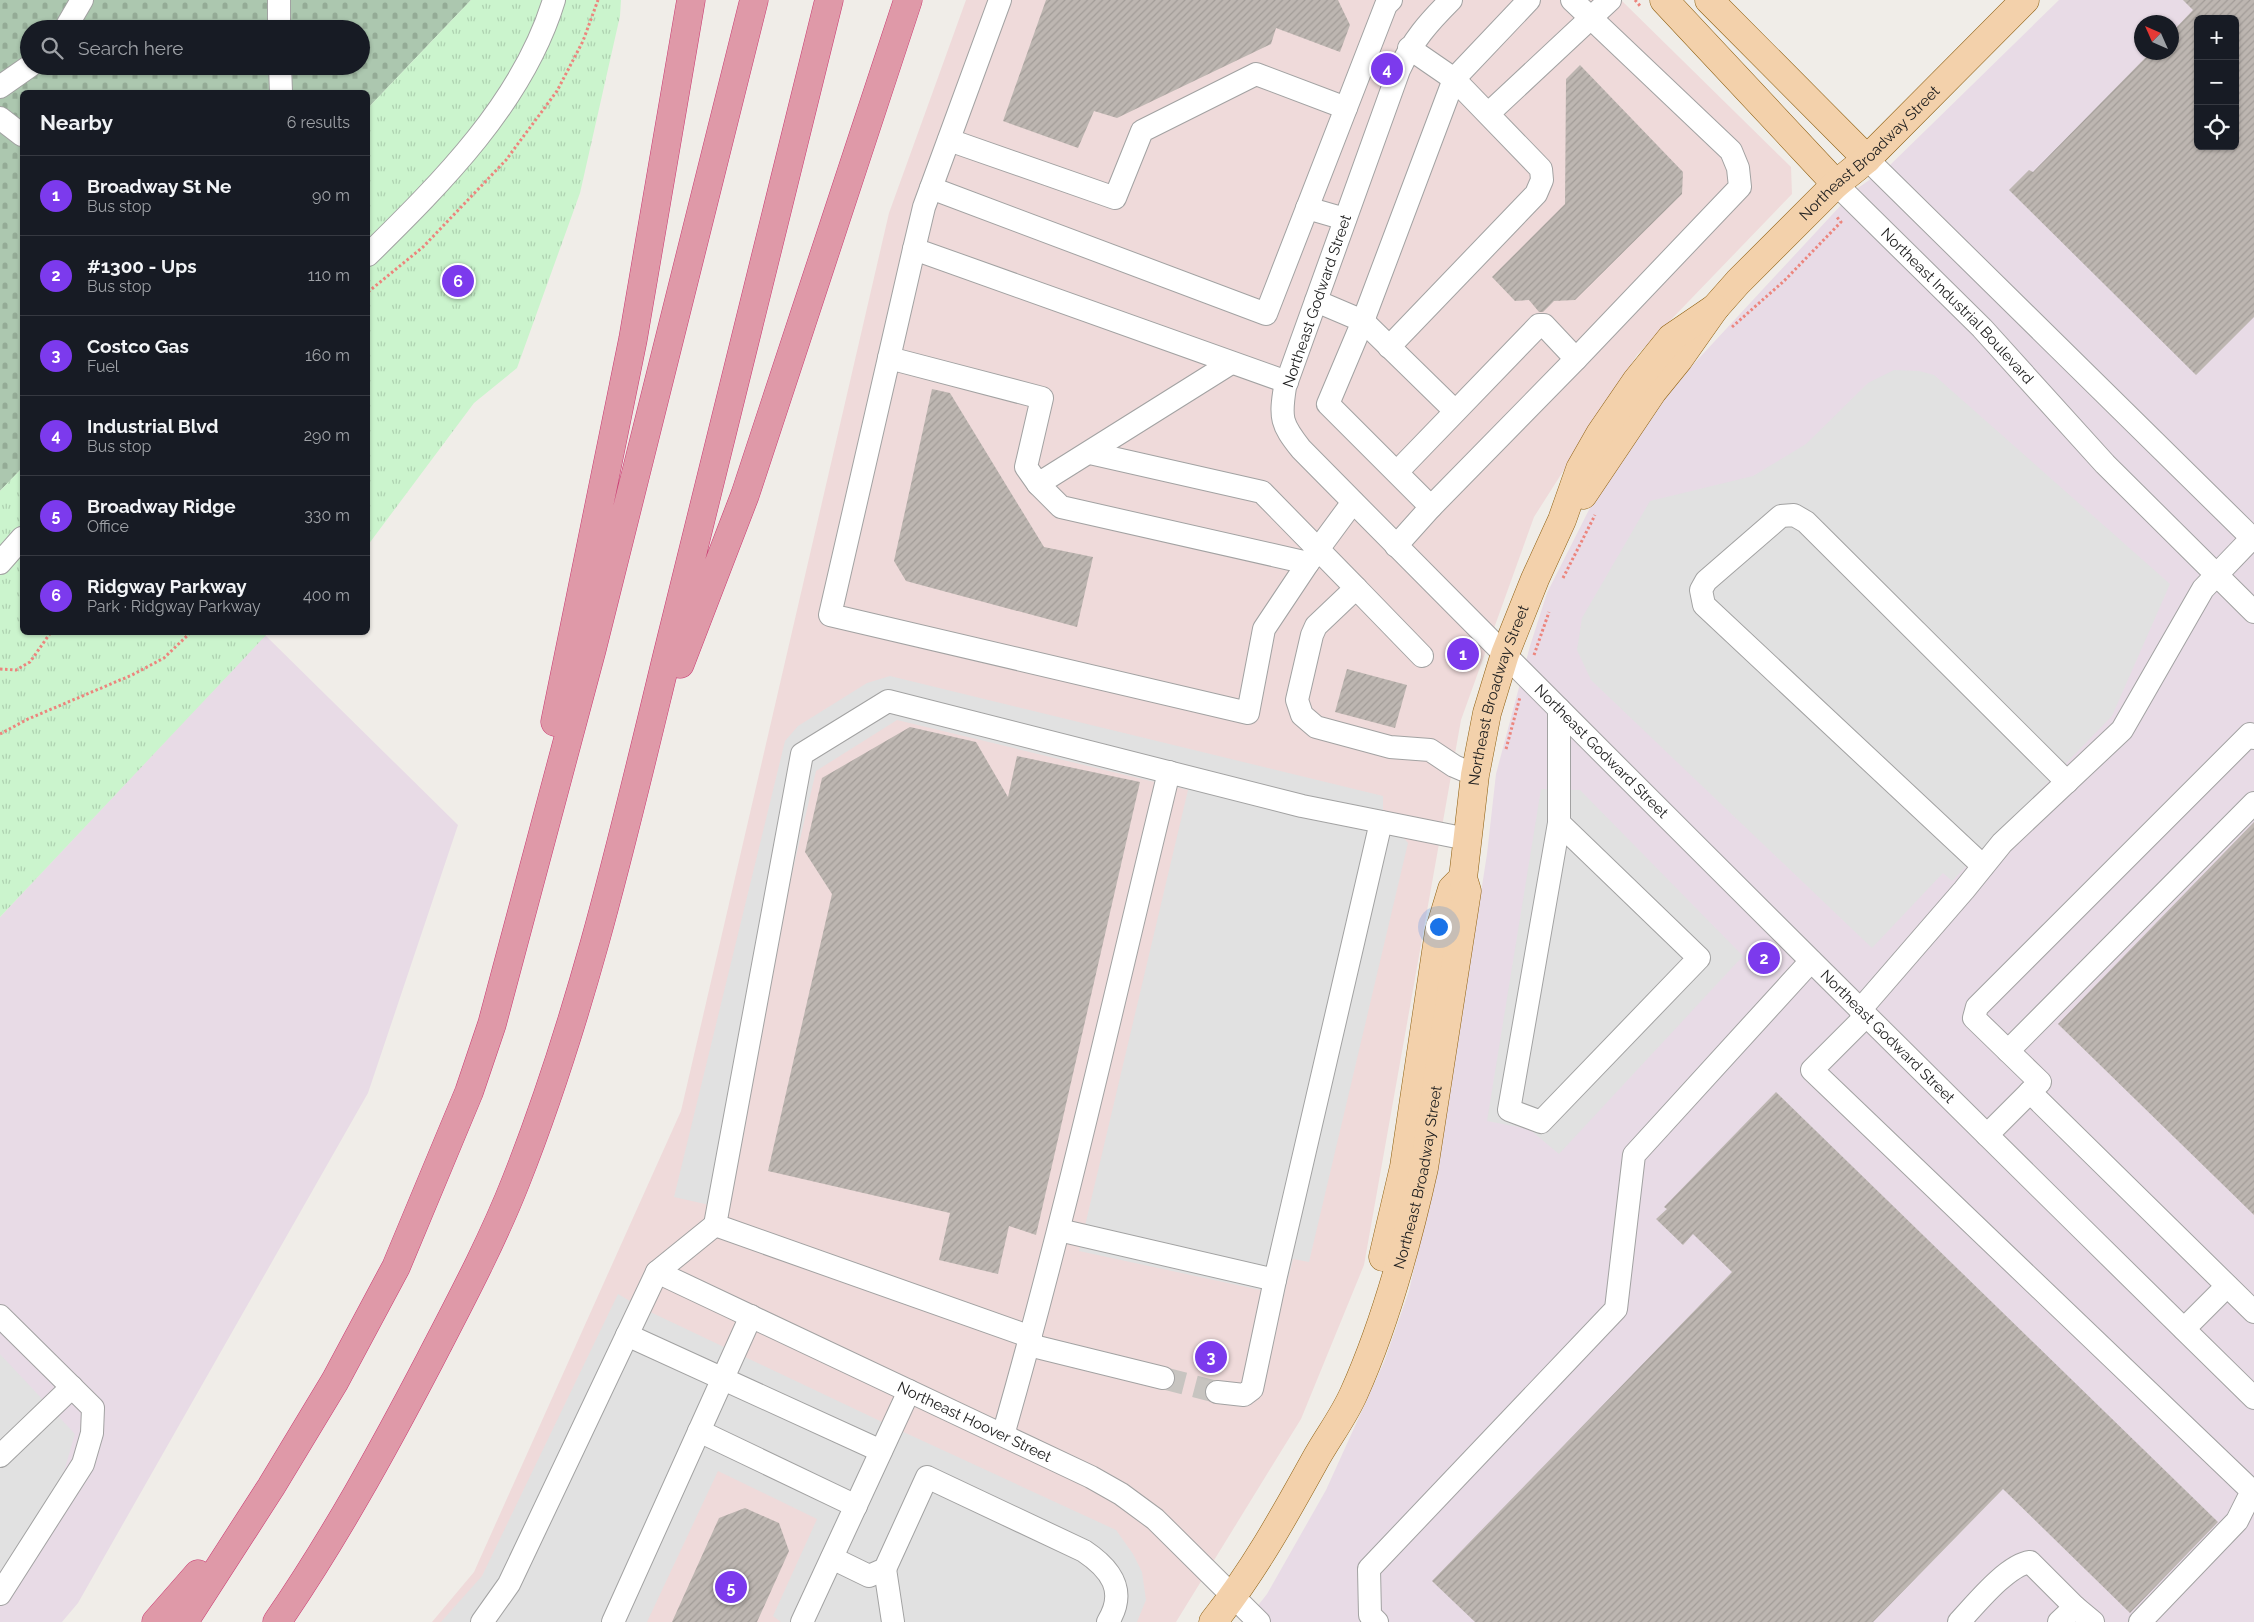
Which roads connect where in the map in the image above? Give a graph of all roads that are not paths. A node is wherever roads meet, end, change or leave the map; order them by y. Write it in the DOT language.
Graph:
graph roads {
  1 [pos="82,0"];
  2 [pos="279,0"];
  3 [pos="554,0"];
  4 [pos="691,0"];
  5 [pos="754,0"];
  6 [pos="829,0"];
  7 [pos="908,0"];
  8 [pos="1000,0"];
  9 [pos="1451,0"];
  10 [pos="1529,0"];
  11 [pos="1572,0"];
  12 [pos="1610,0"];
  13 [pos="1664,0"];
  14 [pos="1709,0"];
  15 [pos="2025,0"];
  16 [pos="1386,2"];
  17 [pos="1590,18"];
  18 [pos="70,20"];
  19 [pos="278,20"];
  20 [pos="1409,48"];
  21 [pos="20,73"];
  22 [pos="280,75"];
  23 [pos="1454,79"];
  24 [pos="0,87"];
  25 [pos="280,90"];
  26 [pos="1346,108"];
  27 [pos="1489,114"];
  28 [pos="0,118"];
  29 [pos="20,133"];
  30 [pos="949,140"];
  31 [pos="1867,158"];
  32 [pos="1836,184"];
  33 [pos="931,188"];
  34 [pos="1307,208"];
  35 [pos="1346,219"];
  36 [pos="914,249"];
  37 [pos="370,253"];
  38 [pos="1316,301"];
  39 [pos="1363,321"];
  40 [pos="1389,346"];
  41 [pos="890,358"];
  42 [pos="1576,359"];
  43 [pos="1231,362"];
  44 [pos="1287,382"];
  45 [pos="1455,412"];
  46 [pos="1090,453"];
  47 [pos="1397,472"];
  48 [pos="1038,484"];
  49 [pos="1353,502"];
  50 [pos="1431,507"];
  51 [pos="2253,538"];
  52 [pos="20,540"];
  53 [pos="1396,546"];
  54 [pos="1314,557"];
  55 [pos="0,563"];
  56 [pos="2217,575"];
  57 [pos="1356,588"];
  58 [pos="2254,612"];
  59 [pos="1505,654"];
  60 [pos="1422,656"];
  61 [pos="1559,709"];
  62 [pos="2254,738"];
  63 [pos="1169,772"];
  64 [pos="1475,775"];
  65 [pos="637,778"];
  66 [pos="2067,782"];
  67 [pos="2254,804"];
  68 [pos="1381,822"];
  69 [pos="1560,823"];
  70 [pos="1467,839"];
  71 [pos="1983,866"];
  72 [pos="1811,961"];
  73 [pos="1863,1013"];
  74 [pos="492,1024"];
  75 [pos="2008,1051"];
  76 [pos="2030,1092"];
  77 [pos="1987,1135"];
  78 [pos="715,1225"];
  79 [pos="1059,1230"];
  80 [pos="657,1272"];
  81 [pos="1275,1280"];
  82 [pos="2227,1286"];
  83 [pos="2254,1312"];
  84 [pos="0,1316"];
  85 [pos="751,1316"];
  86 [pos="2184,1330"];
  87 [pos="627,1335"];
  88 [pos="1030,1341"];
  89 [pos="1163,1378"];
  90 [pos="722,1379"];
  91 [pos="72,1387"];
  92 [pos="909,1391"];
  93 [pos="1217,1392"];
  94 [pos="2254,1398"];
  95 [pos="698,1431"];
  96 [pos="1003,1435"];
  97 [pos="881,1451"];
  98 [pos="0,1456"];
  99 [pos="271,1487"];
  100 [pos="856,1506"];
  101 [pos="832,1558"];
  102 [pos="885,1569"];
  103 [pos="0,1594"];
  104 [pos="1233,1596"];
  105 [pos="2067,1614"];
  106 [pos="492,1618"];
  107 [pos="156,1622"];
  108 [pos="184,1622"];
  109 [pos="277,1622"];
  110 [pos="612,1622"];
  111 [pos="802,1622"];
  112 [pos="893,1622"];
  113 [pos="1108,1622"];
  114 [pos="1213,1622"];
  115 [pos="1259,1622"];
  116 [pos="1377,1622"];
  117 [pos="1959,1622"];
  118 [pos="2093,1622"];
  119 [pos="2140,1622"];
  1 -- 18 [label="street"];
  2 -- 19 [label="street"];
  3 -- 37 [label="street"];
  4 -- 74 [label="highway"];
  5 -- 74 [label="highway"];
  6 -- 65 [label="highway"];
  7 -- 65 [label="highway"];
  8 -- 30 [label="street"];
  9 -- 20 [label="street, Northeast Godward Street"];
  10 -- 23 [label="street"];
  11 -- 17 [label="street"];
  12 -- 17 [label="street"];
  13 -- 32 [label="main road, Northeast Industrial Boulevard"];
  14 -- 31 [label="main road"];
  15 -- 31 [label="main road, Northeast Broadway Street"];
  16 -- 26 [label="street"];
  17 -- 27 [label="street"];
  17 -- 42 [label="street"];
  20 -- 23 [label="street"];
  20 -- 35 [label="street, Northeast Godward Street"];
  21 -- 24 [label="street"];
  22 -- 25 [label="street"];
  23 -- 27 [label="street"];
  23 -- 39 [label="street"];
  26 -- 30 [label="street"];
  26 -- 34 [label="street"];
  27 -- 40 [label="street"];
  28 -- 29 [label="street"];
  30 -- 33 [label="street"];
  31 -- 32 [label="main road, Northeast Broadway Street"];
  31 -- 51 [label="street"];
  32 -- 56 [label="street, Northeast Industrial Boulevard"];
  32 -- 59 [label="main road, Northeast Broadway Street"];
  33 -- 34 [label="street"];
  33 -- 36 [label="street"];
  34 -- 35 [label="street"];
  35 -- 38 [label="street, Northeast Godward Street"];
  36 -- 41 [label="street"];
  36 -- 43 [label="street"];
  38 -- 39 [label="street"];
  38 -- 44 [label="street, Northeast Godward Street"];
  39 -- 40 [label="street"];
  39 -- 47 [label="street"];
  40 -- 45 [label="street"];
  41 -- 48 [label="street"];
  41 -- 54 [label="street"];
  42 -- 45 [label="street"];
  42 -- 50 [label="street"];
  43 -- 44 [label="street"];
  43 -- 46 [label="street"];
  44 -- 49 [label="street, Northeast Godward Street"];
  45 -- 47 [label="street"];
  46 -- 48 [label="street"];
  46 -- 54 [label="street"];
  47 -- 50 [label="street"];
  48 -- 54 [label="street"];
  49 -- 53 [label="street, Northeast Godward Street"];
  49 -- 54 [label="street"];
  50 -- 53 [label="street"];
  51 -- 56 [label="street"];
  52 -- 55 [label="street"];
  53 -- 59 [label="street, Northeast Godward Street"];
  54 -- 57 [label="street"];
  56 -- 58 [label="street, Northeast Industrial Boulevard"];
  56 -- 66 [label="street"];
  57 -- 60 [label="street"];
  57 -- 64 [label="street"];
  59 -- 61 [label="street, Northeast Godward Street"];
  59 -- 64 [label="main road, Northeast Broadway Street"];
  61 -- 69 [label="street"];
  61 -- 72 [label="street, Northeast Godward Street"];
  62 -- 75 [label="street"];
  63 -- 68 [label="street"];
  63 -- 78 [label="street"];
  63 -- 79 [label="street"];
  64 -- 70 [label="main road, Northeast Broadway Street"];
  65 -- 109 [label="highway"];
  66 -- 71 [label="street"];
  66 -- 71 [label="street"];
  67 -- 75 [label="street"];
  68 -- 70 [label="street"];
  68 -- 81 [label="street"];
  69 -- 69 [label="street"];
  70 -- 104 [label="main road, Northeast Broadway Street"];
  71 -- 73 [label="street"];
  72 -- 73 [label="street, Northeast Godward Street"];
  72 -- 116 [label="street"];
  73 -- 77 [label="street, Northeast Godward Street"];
  73 -- 119 [label="street"];
  74 -- 99 [label="highway"];
  75 -- 76 [label="street"];
  76 -- 77 [label="street"];
  76 -- 82 [label="street"];
  77 -- 86 [label="street, Northeast Godward Street"];
  78 -- 80 [label="street"];
  78 -- 88 [label="street"];
  79 -- 81 [label="street"];
  79 -- 88 [label="street"];
  80 -- 85 [label="street, Northeast Hoover Street"];
  80 -- 87 [label="street"];
  81 -- 93 [label="street"];
  82 -- 83 [label="street"];
  82 -- 86 [label="street"];
  84 -- 91 [label="street"];
  85 -- 90 [label="street"];
  85 -- 92 [label="street, Northeast Hoover Street"];
  86 -- 94 [label="street, Northeast Godward Street"];
  87 -- 90 [label="street"];
  87 -- 106 [label="street"];
  88 -- 89 [label="street"];
  88 -- 96 [label="street"];
  90 -- 95 [label="street"];
  90 -- 97 [label="street"];
  91 -- 98 [label="street"];
  91 -- 103 [label="street"];
  92 -- 96 [label="street, Northeast Hoover Street"];
  92 -- 97 [label="street"];
  95 -- 100 [label="street"];
  95 -- 110 [label="street"];
  96 -- 104 [label="street, Northeast Hoover Street"];
  97 -- 100 [label="street"];
  99 -- 107 [label="highway"];
  99 -- 108 [label="highway"];
  100 -- 101 [label="street"];
  101 -- 102 [label="street"];
  101 -- 111 [label="street"];
  102 -- 112 [label="street"];
  102 -- 113 [label="street"];
  104 -- 114 [label="main road, Northeast Broadway Street"];
  104 -- 115 [label="street, Northeast Hoover Street"];
  105 -- 117 [label="street"];
  105 -- 118 [label="street"];
}
